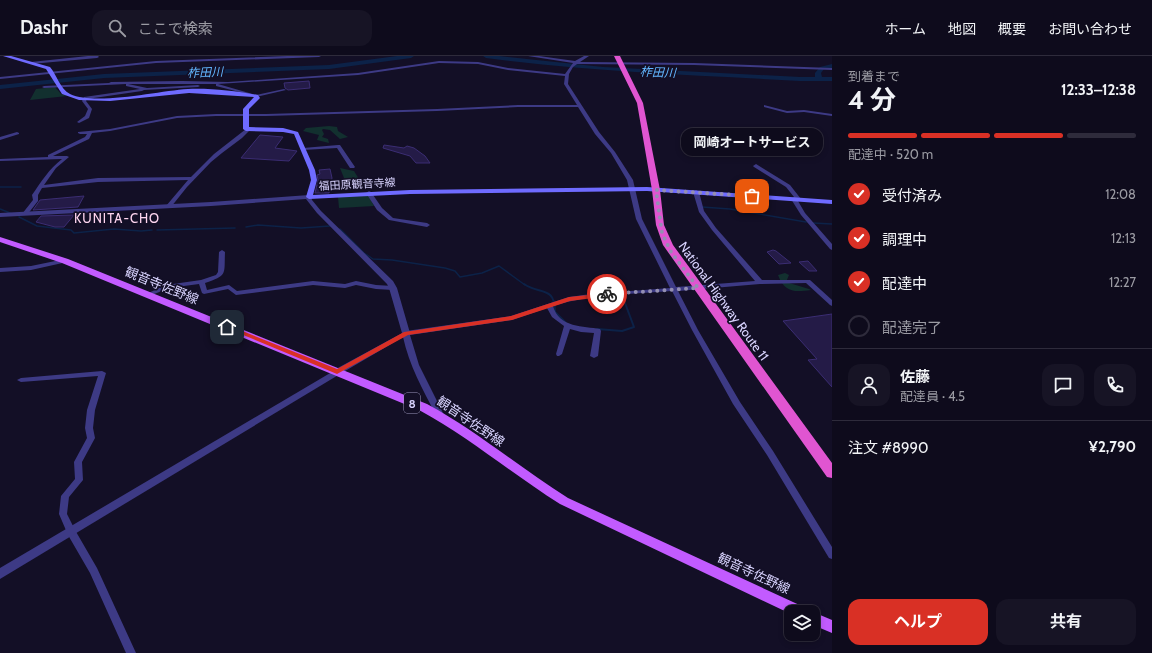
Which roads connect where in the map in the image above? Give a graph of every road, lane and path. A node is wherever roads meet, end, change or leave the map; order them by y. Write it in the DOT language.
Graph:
graph roads {
  1 [pos="156,56"];
  2 [pos="319,56"];
  3 [pos="530,56"];
  4 [pos="587,56"];
  5 [pos="617,56"];
  6 [pos="8,57"];
  7 [pos="97,57"];
  8 [pos="208,57"];
  9 [pos="279,57"];
  10 [pos="245,59"];
  11 [pos="195,60"];
  12 [pos="156,62"];
  13 [pos="575,62"];
  14 [pos="31,63"];
  15 [pos="621,64"];
  16 [pos="830,69"];
  17 [pos="51,72"];
  18 [pos="566,75"];
  19 [pos="0,78"];
  20 [pos="111,83"];
  21 [pos="218,84"];
  22 [pos="59,86"];
  23 [pos="44,87"];
  24 [pos="142,89"];
  25 [pos="284,90"];
  26 [pos="256,96"];
  27 [pos="84,99"];
  28 [pos="578,106"];
  29 [pos="766,106"];
  30 [pos="244,115"];
  31 [pos="832,116"];
  32 [pos="79,122"];
  33 [pos="248,130"];
  34 [pos="17,132"];
  35 [pos="90,132"];
  36 [pos="80,133"];
  37 [pos="0,140"];
  38 [pos="303,149"];
  39 [pos="47,157"];
  40 [pos="0,160"];
  41 [pos="756,166"];
  42 [pos="352,167"];
  43 [pos="194,178"];
  44 [pos="40,187"];
  45 [pos="633,189"];
  46 [pos="656,190"];
  47 [pos="696,192"];
  48 [pos="369,193"];
  49 [pos="309,197"];
  50 [pos="796,199"];
  51 [pos="832,202"];
  52 [pos="169,206"];
  53 [pos="25,214"];
  54 [pos="0,215"];
  55 [pos="427,225"];
  56 [pos="0,239"];
  57 [pos="832,248"];
  58 [pos="222,252"];
  59 [pos="65,261"];
  60 [pos="0,270"];
  61 [pos="202,282"];
  62 [pos="760,282"];
  63 [pos="394,288"];
  64 [pos="698,288"];
  65 [pos="676,290"];
  66 [pos="147,295"];
  67 [pos="832,304"];
  68 [pos="550,306"];
  69 [pos="567,327"];
  70 [pos="406,333"];
  71 [pos="559,354"];
  72 [pos="594,356"];
  73 [pos="337,372"];
  74 [pos="21,380"];
  75 [pos="440,415"];
  76 [pos="832,473"];
  77 [pos="71,532"];
  78 [pos="832,555"];
  79 [pos="0,574"];
  80 [pos="786,605"];
  81 [pos="820,621"];
  82 [pos="832,627"];
  83 [pos="131,653"];
  1 -- 12 [label="street"];
  2 -- 9 [label="street"];
  3 -- 13 [label="street"];
  4 -- 13 [label="street"];
  5 -- 15 [label="highway, National Highway Route 11"];
  6 -- 14 [label="main road"];
  7 -- 14 [label="street"];
  8 -- 10 [label="street"];
  8 -- 11 [label="street"];
  9 -- 10 [label="street"];
  10 -- 11 [label="street"];
  11 -- 12 [label="street"];
  12 -- 17 [label="street"];
  13 -- 15 [label="street"];
  13 -- 18 [label="street"];
  14 -- 17 [label="main road"];
  15 -- 16 [label="street"];
  15 -- 46 [label="highway, National Highway Route 11"];
  17 -- 19 [label="street"];
  17 -- 22 [label="main road"];
  18 -- 21 [label="street"];
  18 -- 28 [label="street"];
  20 -- 21 [label="street"];
  20 -- 22 [label="street"];
  20 -- 24 [label="street"];
  21 -- 24 [label="street"];
  21 -- 26 [label="street"];
  22 -- 23 [label="street"];
  22 -- 27 [label="main road"];
  24 -- 27 [label="street"];
  25 -- 26 [label="street"];
  26 -- 27 [label="main road"];
  26 -- 30 [label="main road"];
  27 -- 32 [label="street"];
  28 -- 30 [label="street"];
  28 -- 45 [label="street"];
  29 -- 31 [label="street"];
  30 -- 33 [label="main road"];
  30 -- 35 [label="street"];
  33 -- 38 [label="main road, 福田原観音寺線"];
  33 -- 43 [label="street"];
  34 -- 37 [label="street"];
  35 -- 36 [label="street"];
  35 -- 39 [label="street"];
  38 -- 42 [label="street"];
  38 -- 49 [label="main road, 福田原観音寺線"];
  39 -- 40 [label="street"];
  39 -- 44 [label="street"];
  41 -- 50 [label="street"];
  43 -- 44 [label="street"];
  43 -- 52 [label="street"];
  44 -- 53 [label="street"];
  45 -- 46 [label="main road, 福田原観音寺線"];
  45 -- 48 [label="main road, 福田原観音寺線"];
  45 -- 65 [label="street"];
  46 -- 47 [label="main road, 福田原観音寺線"];
  46 -- 64 [label="highway, National Highway Route 11"];
  47 -- 50 [label="main road, 福田原観音寺線"];
  47 -- 62 [label="street"];
  48 -- 49 [label="main road, 福田原観音寺線"];
  48 -- 55 [label="street"];
  49 -- 52 [label="street"];
  49 -- 63 [label="street"];
  50 -- 51 [label="main road, 福田原観音寺線"];
  50 -- 57 [label="street"];
  52 -- 53 [label="street"];
  53 -- 54 [label="street"];
  56 -- 59 [label="main road, 観音寺佐野線 / 8"];
  58 -- 61 [label="street"];
  59 -- 60 [label="street"];
  59 -- 66 [label="main road, 観音寺佐野線 / 8"];
  61 -- 63 [label="street"];
  61 -- 66 [label="street"];
  62 -- 64 [label="street"];
  62 -- 67 [label="street"];
  63 -- 70 [label="street"];
  64 -- 65 [label="street"];
  64 -- 76 [label="highway, National Highway Route 11"];
  65 -- 68 [label="street"];
  65 -- 78 [label="street"];
  66 -- 73 [label="main road, 観音寺佐野線 / 8"];
  68 -- 69 [label="street"];
  68 -- 70 [label="street"];
  69 -- 71 [label="street"];
  69 -- 72 [label="street"];
  70 -- 73 [label="street"];
  70 -- 75 [label="street"];
  73 -- 75 [label="main road, 観音寺佐野線 / 8"];
  73 -- 77 [label="street"];
  74 -- 77 [label="street"];
  75 -- 80 [label="main road, 観音寺佐野線 / 8"];
  77 -- 79 [label="street"];
  77 -- 83 [label="street"];
  81 -- 82 [label="main road"];
}
